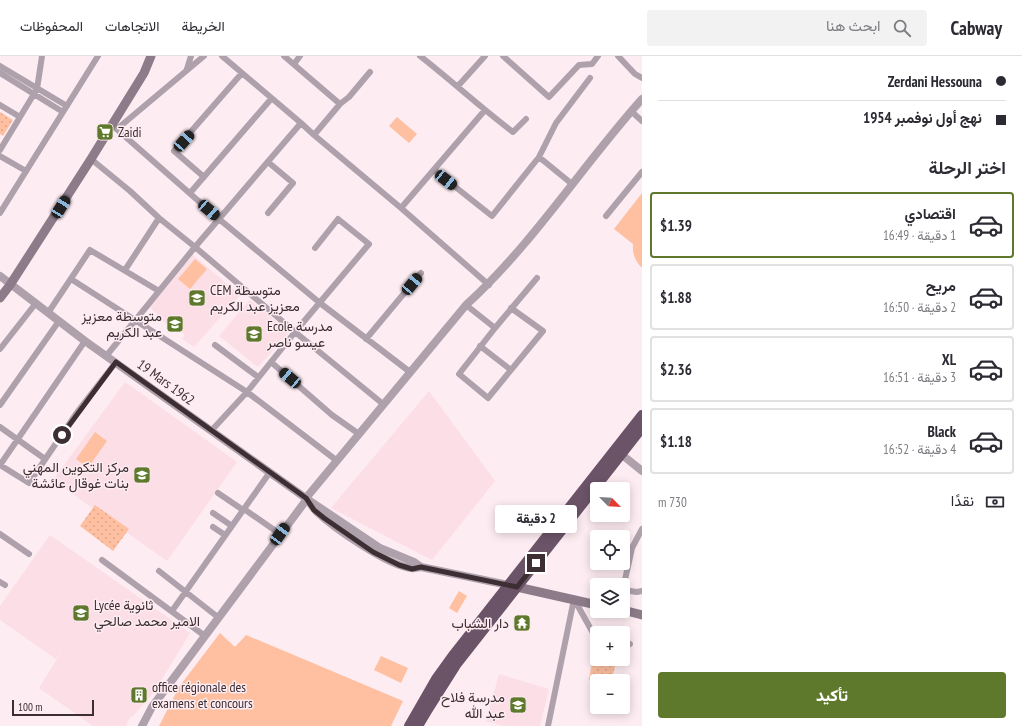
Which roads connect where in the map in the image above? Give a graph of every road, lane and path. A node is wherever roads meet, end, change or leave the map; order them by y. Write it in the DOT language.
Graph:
graph roads {
  1 [pos="42,56"];
  2 [pos="98,56"];
  3 [pos="152,56"];
  4 [pos="191,56"];
  5 [pos="204,56"];
  6 [pos="222,56"];
  7 [pos="284,56"];
  8 [pos="300,56"];
  9 [pos="420,56"];
  10 [pos="485,56"];
  11 [pos="503,56"];
  12 [pos="598,56"];
  13 [pos="622,57"];
  14 [pos="294,64"];
  15 [pos="0,66"];
  16 [pos="186,71"];
  17 [pos="370,72"];
  18 [pos="242,73"];
  19 [pos="0,74"];
  20 [pos="590,78"];
  21 [pos="642,78"];
  22 [pos="458,86"];
  23 [pos="35,92"];
  24 [pos="271,99"];
  25 [pos="642,99"];
  26 [pos="340,104"];
  27 [pos="0,105"];
  28 [pos="67,106"];
  29 [pos="485,110"];
  30 [pos="631,111"];
  31 [pos="63,112"];
  32 [pos="20,117"];
  33 [pos="526,119"];
  34 [pos="642,121"];
  35 [pos="301,123"];
  36 [pos="114,127"];
  37 [pos="314,135"];
  38 [pos="0,150"];
  39 [pos="0,156"];
  40 [pos="539,157"];
  41 [pos="91,159"];
  42 [pos="268,162"];
  43 [pos="434,170"];
  44 [pos="26,171"];
  45 [pos="642,172"];
  46 [pos="204,177"];
  47 [pos="572,184"];
  48 [pos="190,193"];
  49 [pos="401,208"];
  50 [pos="0,213"];
  51 [pos="268,213"];
  52 [pos="606,216"];
  53 [pos="159,218"];
  54 [pos="219,219"];
  55 [pos="195,247"];
  56 [pos="315,248"];
  57 [pos="125,270"];
  58 [pos="421,273"];
  59 [pos="0,276"];
  60 [pos="538,278"];
  61 [pos="71,279"];
  62 [pos="10,285"];
  63 [pos="489,285"];
  64 [pos="159,291"];
  65 [pos="0,298"];
  66 [pos="36,303"];
  67 [pos="320,304"];
  68 [pos="466,305"];
  69 [pos="511,308"];
  70 [pos="48,313"];
  71 [pos="59,321"];
  72 [pos="135,321"];
  73 [pos="495,328"];
  74 [pos="295,332"];
  75 [pos="366,339"];
  76 [pos="85,341"];
  77 [pos="215,346"];
  78 [pos="480,346"];
  79 [pos="0,349"];
  80 [pos="107,355"];
  81 [pos="116,362"];
  82 [pos="271,362"];
  83 [pos="511,370"];
  84 [pos="410,372"];
  85 [pos="258,377"];
  86 [pos="247,392"];
  87 [pos="383,404"];
  88 [pos="0,405"];
  89 [pos="642,415"];
  90 [pos="0,427"];
  91 [pos="642,428"];
  92 [pos="212,431"];
  93 [pos="359,434"];
  94 [pos="18,439"];
  95 [pos="621,454"];
  96 [pos="45,459"];
  97 [pos="336,460"];
  98 [pos="0,465"];
  99 [pos="642,471"];
  100 [pos="270,472"];
  101 [pos="218,493"];
  102 [pos="306,498"];
  103 [pos="579,502"];
  104 [pos="243,510"];
  105 [pos="213,513"];
  106 [pos="232,526"];
  107 [pos="213,527"];
  108 [pos="642,529"];
  109 [pos="0,534"];
  110 [pos="280,534"];
  111 [pos="225,535"];
  112 [pos="29,554"];
  113 [pos="102,560"];
  114 [pos="159,571"];
  115 [pos="626,578"];
  116 [pos="512,586"];
  117 [pos="630,591"];
  118 [pos="642,591"];
  119 [pos="186,592"];
  120 [pos="574,600"];
  121 [pos="590,603"];
  122 [pos="172,612"];
  123 [pos="630,612"];
  124 [pos="642,615"];
  125 [pos="218,618"];
  126 [pos="590,628"];
  127 [pos="205,636"];
  128 [pos="142,726"];
  129 [pos="409,726"];
  130 [pos="418,726"];
  131 [pos="548,726"];
  1 -- 23 [label="street"];
  2 -- 28 [label="street"];
  3 -- 36 [label="main road"];
  4 -- 16 [label="street"];
  5 -- 16 [label="street"];
  6 -- 18 [label="street"];
  7 -- 14 [label="street"];
  8 -- 14 [label="street"];
  9 -- 22 [label="street"];
  10 -- 22 [label="street"];
  11 -- 12 [label="street"];
  13 -- 21 [label="street"];
  14 -- 26 [label="street"];
  15 -- 23 [label="street"];
  16 -- 36 [label="street"];
  17 -- 26 [label="street"];
  18 -- 24 [label="street"];
  18 -- 46 [label="street"];
  19 -- 23 [label="street"];
  20 -- 40 [label="street"];
  22 -- 29 [label="street"];
  23 -- 28 [label="street"];
  23 -- 31 [label="street"];
  23 -- 32 [label="street"];
  24 -- 35 [label="street"];
  24 -- 46 [label="street"];
  25 -- 30 [label="street"];
  26 -- 37 [label="street"];
  27 -- 32 [label="street"];
  28 -- 31 [label="street"];
  29 -- 33 [label="street"];
  29 -- 43 [label="street"];
  30 -- 34 [label="street"];
  30 -- 47 [label="street"];
  31 -- 44 [label="street"];
  32 -- 38 [label="street"];
  35 -- 37 [label="street"];
  35 -- 42 [label="street"];
  36 -- 41 [label="main road"];
  36 -- 48 [label="street"];
  37 -- 49 [label="street"];
  39 -- 44 [label="street"];
  40 -- 43 [label="street"];
  40 -- 47 [label="street"];
  41 -- 53 [label="street"];
  41 -- 62 [label="main road"];
  42 -- 51 [label="street"];
  42 -- 54 [label="street"];
  43 -- 49 [label="street"];
  44 -- 50 [label="street"];
  45 -- 52 [label="street"];
  46 -- 48 [label="street"];
  47 -- 63 [label="street"];
  48 -- 54 [label="street"];
  49 -- 63 [label="street"];
  53 -- 55 [label="street"];
  53 -- 57 [label="street"];
  54 -- 55 [label="street"];
  54 -- 67 [label="street"];
  55 -- 64 [label="street"];
  55 -- 74 [label="street"];
  56 -- 67 [label="street"];
  57 -- 61 [label="street"];
  57 -- 64 [label="street"];
  58 -- 75 [label="street"];
  59 -- 62 [label="street, 19 Mars 1962"];
  60 -- 69 [label="street"];
  61 -- 70 [label="street"];
  61 -- 72 [label="street"];
  62 -- 65 [label="main road"];
  62 -- 66 [label="street, 19 Mars 1962"];
  63 -- 68 [label="street"];
  64 -- 72 [label="street"];
  66 -- 70 [label="street, 19 Mars 1962"];
  66 -- 79 [label="street"];
  67 -- 74 [label="street"];
  67 -- 75 [label="street"];
  68 -- 73 [label="street"];
  68 -- 84 [label="street"];
  69 -- 73 [label="street"];
  69 -- 83 [label="street"];
  70 -- 71 [label="street, 19 Mars 1962"];
  71 -- 76 [label="street, 19 Mars 1962"];
  71 -- 88 [label="street"];
  72 -- 80 [label="street"];
  72 -- 86 [label="street"];
  73 -- 78 [label="street"];
  74 -- 82 [label="street"];
  74 -- 87 [label="street"];
  75 -- 84 [label="street"];
  76 -- 80 [label="street, 19 Mars 1962"];
  76 -- 94 [label="street"];
  77 -- 85 [label="street"];
  78 -- 83 [label="street"];
  78 -- 83 [label="street"];
  80 -- 81 [label="street, 19 Mars 1962"];
  81 -- 92 [label="street, 19 Mars 1962"];
  81 -- 96 [label="street"];
  82 -- 85 [label="street"];
  82 -- 93 [label="street"];
  84 -- 87 [label="street"];
  85 -- 86 [label="street"];
  86 -- 92 [label="street"];
  86 -- 97 [label="street"];
  87 -- 93 [label="street"];
  89 -- 103 [label="highway"];
  90 -- 94 [label="street"];
  91 -- 95 [label="highway"];
  92 -- 100 [label="street, 19 Mars 1962"];
  93 -- 97 [label="street"];
  94 -- 96 [label="street"];
  94 -- 98 [label="street"];
  95 -- 99 [label="street"];
  95 -- 103 [label="highway"];
  96 -- 98 [label="street"];
  97 -- 102 [label="street"];
  100 -- 102 [label="street, 19 Mars 1962"];
  100 -- 104 [label="street"];
  101 -- 104 [label="street"];
  102 -- 110 [label="street"];
  102 -- 116 [label="street, 19 Mars 1962"];
  103 -- 116 [label="highway"];
  104 -- 106 [label="street"];
  104 -- 110 [label="street"];
  105 -- 106 [label="street"];
  106 -- 111 [label="street"];
  107 -- 111 [label="street"];
  108 -- 115 [label="street"];
  109 -- 112 [label="street"];
  110 -- 125 [label="street"];
  111 -- 119 [label="street"];
  113 -- 122 [label="street"];
  114 -- 119 [label="street"];
  116 -- 120 [label="main road"];
  116 -- 129 [label="highway"];
  116 -- 130 [label="highway"];
  117 -- 118 [label="street"];
  119 -- 122 [label="street"];
  119 -- 125 [label="street"];
  120 -- 121 [label="main road"];
  120 -- 126 [label="street"];
  120 -- 131 [label="street"];
  122 -- 127 [label="street"];
  123 -- 124 [label="main road"];
  125 -- 127 [label="street"];
  127 -- 128 [label="street"];
}
